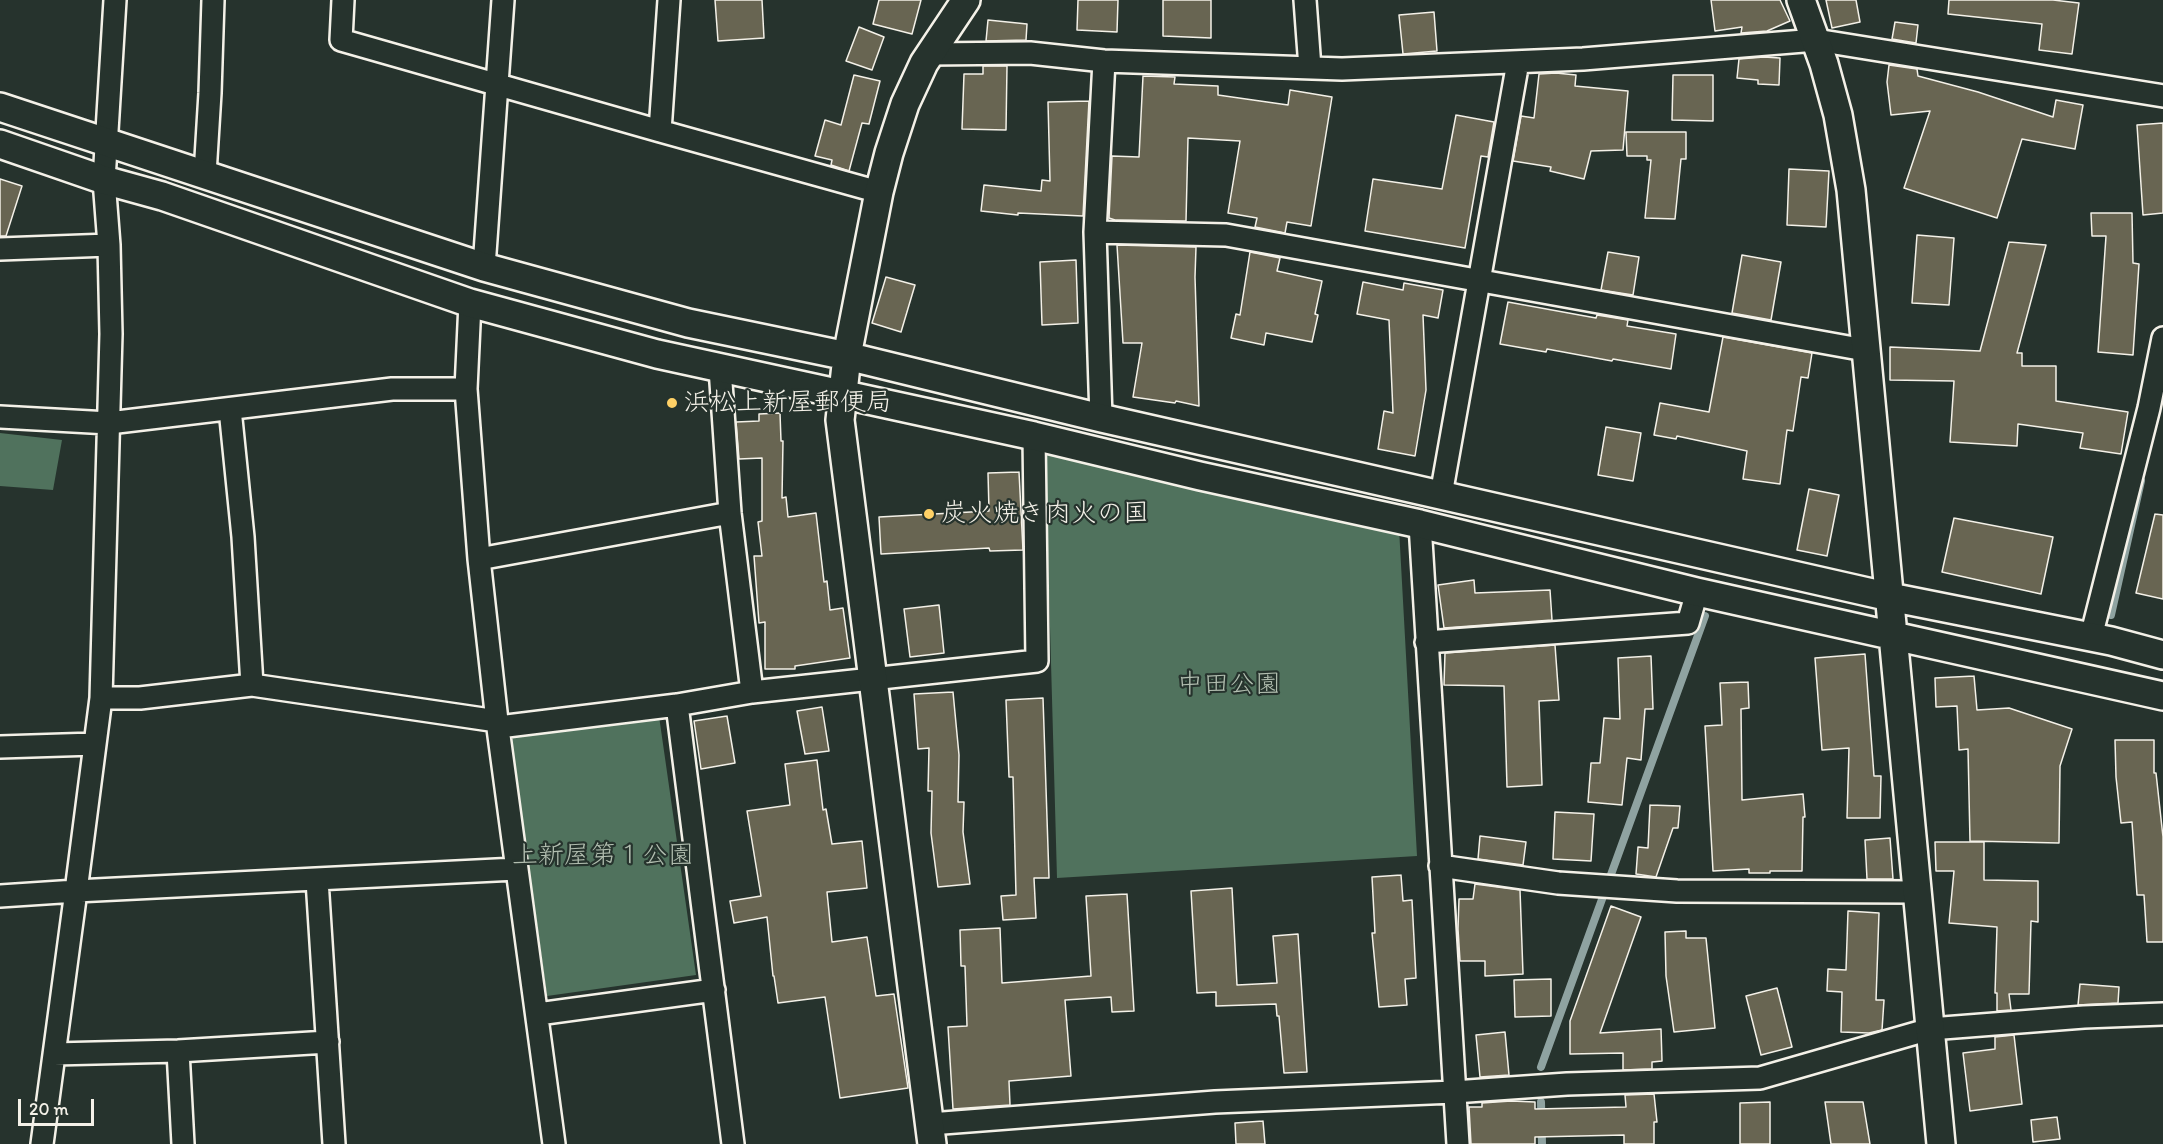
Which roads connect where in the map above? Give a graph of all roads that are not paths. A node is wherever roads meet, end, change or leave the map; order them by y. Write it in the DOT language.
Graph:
graph roads {
  1 [pos="115,0"];
  2 [pos="213,0"];
  3 [pos="343,0"];
  4 [pos="503,0"];
  5 [pos="669,0"];
  6 [pos="966,0"];
  7 [pos="1305,0"];
  8 [pos="1801,0"];
  9 [pos="1816,40"];
  10 [pos="928,54"];
  11 [pos="1104,61"];
  12 [pos="1518,62"];
  13 [pos="1310,68"];
  14 [pos="497,83"];
  15 [pos="2163,96"];
  16 [pos="0,107"];
  17 [pos="660,131"];
  18 [pos="107,143"];
  19 [pos="0,144"];
  20 [pos="205,174"];
  21 [pos="104,180"];
  22 [pos="879,192"];
  23 [pos="1095,232"];
  24 [pos="108,245"];
  25 [pos="0,249"];
  26 [pos="484,267"];
  27 [pos="1479,281"];
  28 [pos="470,303"];
  29 [pos="2163,338"];
  30 [pos="1865,350"];
  31 [pos="847,356"];
  32 [pos="720,368"];
  33 [pos="466,389"];
  34 [pos="842,393"];
  35 [pos="230,409"];
  36 [pos="2156,410"];
  37 [pos="0,417"];
  38 [pos="1101,418"];
  39 [pos="109,423"];
  40 [pos="1034,436"];
  41 [pos="1441,495"];
  42 [pos="730,513"];
  43 [pos="1420,524"];
  44 [pos="479,559"];
  45 [pos="1697,592"];
  46 [pos="1890,597"];
  47 [pos="1893,634"];
  48 [pos="2091,637"];
  49 [pos="1426,642"];
  50 [pos="2163,655"];
  51 [pos="872,677"];
  52 [pos="252,686"];
  53 [pos="752,692"];
  54 [pos="2163,696"];
  55 [pos="101,698"];
  56 [pos="677,705"];
  57 [pos="498,724"];
  58 [pos="94,744"];
  59 [pos="0,747"];
  60 [pos="1440,866"];
  61 [pos="516,869"];
  62 [pos="317,880"];
  63 [pos="75,891"];
  64 [pos="1917,892"];
  65 [pos="0,896"];
  66 [pos="714,990"];
  67 [pos="538,1014"];
  68 [pos="2163,1014"];
  69 [pos="1930,1029"];
  70 [pos="328,1042"];
  71 [pos="178,1051"];
  72 [pos="54,1054"];
  73 [pos="1454,1092"];
  74 [pos="931,1134"];
  75 [pos="42,1144"];
  76 [pos="183,1144"];
  77 [pos="334,1144"];
  78 [pos="554,1144"];
  79 [pos="733,1144"];
  80 [pos="1458,1144"];
  81 [pos="1941,1144"];
  1 -- 18 [label="street"];
  2 -- 20 [label="street"];
  3 -- 14 [label="street"];
  4 -- 14 [label="street"];
  5 -- 17 [label="street"];
  6 -- 10 [label="street"];
  7 -- 13 [label="street"];
  8 -- 9 [label="street"];
  9 -- 12 [label="street"];
  9 -- 15 [label="street"];
  9 -- 30 [label="street"];
  10 -- 11 [label="street"];
  10 -- 22 [label="street"];
  11 -- 13 [label="street"];
  11 -- 23 [label="street"];
  12 -- 13 [label="street"];
  12 -- 27 [label="street"];
  14 -- 17 [label="street"];
  14 -- 26 [label="street"];
  16 -- 18 [label="street"];
  17 -- 22 [label="street"];
  18 -- 20 [label="street"];
  18 -- 21 [label="street"];
  19 -- 21 [label="street"];
  20 -- 26 [label="street"];
  21 -- 24 [label="street"];
  21 -- 28 [label="street"];
  22 -- 31 [label="street"];
  23 -- 27 [label="street"];
  23 -- 38 [label="street"];
  24 -- 25 [label="street"];
  24 -- 39 [label="street"];
  26 -- 31 [label="street"];
  27 -- 30 [label="street"];
  27 -- 41 [label="street"];
  28 -- 32 [label="street"];
  28 -- 33 [label="street"];
  29 -- 36 [label="street"];
  30 -- 46 [label="street"];
  31 -- 34 [label="street"];
  31 -- 38 [label="street"];
  32 -- 34 [label="street"];
  32 -- 42 [label="street"];
  33 -- 35 [label="street"];
  33 -- 44 [label="street"];
  34 -- 40 [label="street"];
  34 -- 51 [label="street"];
  35 -- 39 [label="street"];
  35 -- 52 [label="street"];
  36 -- 48 [label="street"];
  37 -- 39 [label="street"];
  38 -- 41 [label="street"];
  39 -- 55 [label="street"];
  40 -- 43 [label="street"];
  40 -- 51 [label="street"];
  41 -- 46 [label="street"];
  42 -- 44 [label="street"];
  42 -- 53 [label="street"];
  43 -- 45 [label="street"];
  43 -- 49 [label="street"];
  44 -- 57 [label="street"];
  45 -- 47 [label="street"];
  45 -- 49 [label="street"];
  46 -- 47 [label="street"];
  46 -- 48 [label="street"];
  47 -- 54 [label="street"];
  47 -- 64 [label="street"];
  48 -- 50 [label="street"];
  49 -- 60 [label="street"];
  51 -- 53 [label="street"];
  51 -- 74 [label="street"];
  52 -- 55 [label="street"];
  52 -- 57 [label="street"];
  53 -- 56 [label="street"];
  55 -- 58 [label="street"];
  56 -- 57 [label="street"];
  56 -- 66 [label="street"];
  57 -- 61 [label="street"];
  58 -- 59 [label="street"];
  58 -- 63 [label="street"];
  60 -- 64 [label="street"];
  60 -- 73 [label="street"];
  61 -- 62 [label="street"];
  61 -- 67 [label="street"];
  62 -- 63 [label="street"];
  62 -- 70 [label="street"];
  63 -- 65 [label="street"];
  63 -- 72 [label="street"];
  64 -- 69 [label="street"];
  66 -- 67 [label="street"];
  66 -- 79 [label="street"];
  67 -- 78 [label="street"];
  68 -- 69 [label="street"];
  69 -- 73 [label="street"];
  69 -- 81 [label="street"];
  70 -- 71 [label="street"];
  70 -- 77 [label="street"];
  71 -- 72 [label="street"];
  71 -- 76 [label="street"];
  72 -- 75 [label="street"];
  73 -- 74 [label="street"];
  73 -- 80 [label="street"];
}
